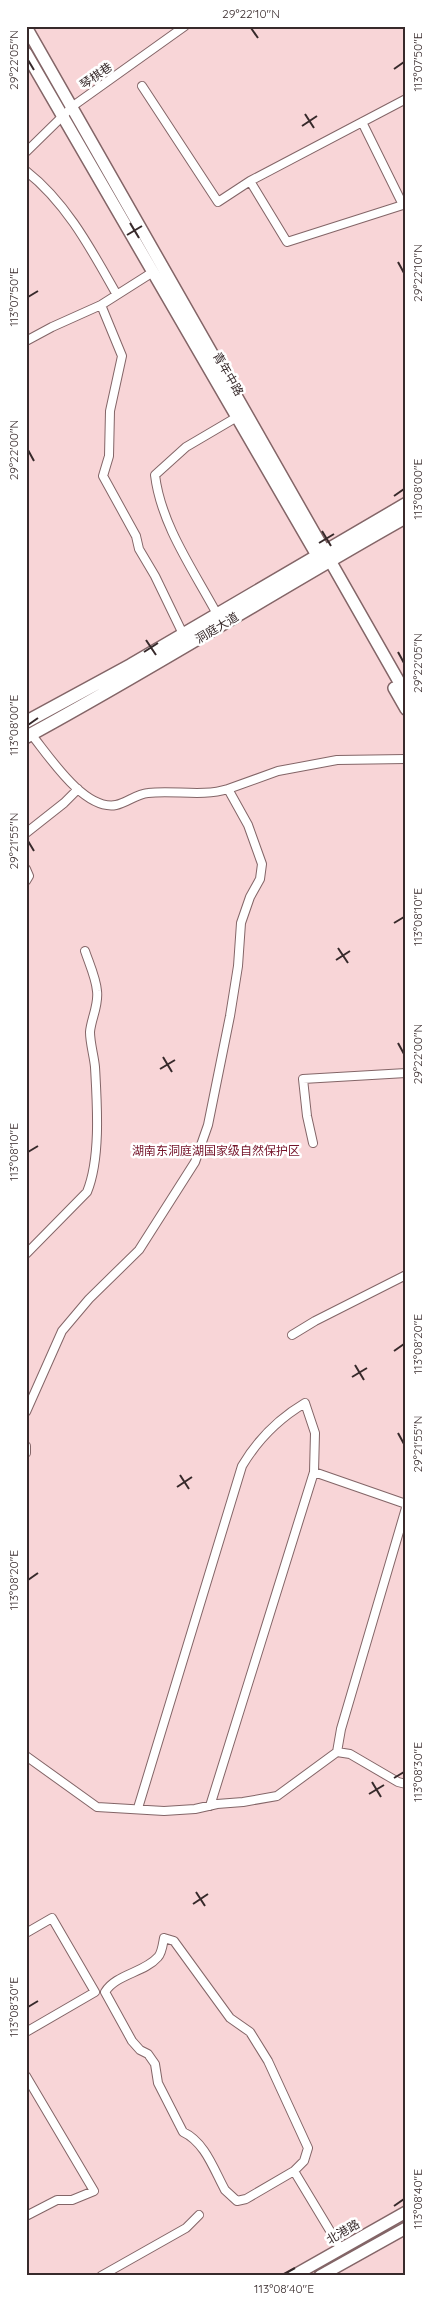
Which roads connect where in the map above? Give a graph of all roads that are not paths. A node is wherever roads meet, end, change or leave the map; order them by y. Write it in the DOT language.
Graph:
graph roads {
  1 [pos="26,26"];
  2 [pos="186,26"];
  3 [pos="26,53"];
  4 [pos="142,86"];
  5 [pos="406,99"];
  6 [pos="73,106"];
  7 [pos="63,116"];
  8 [pos="362,122"];
  9 [pos="26,152"];
  10 [pos="26,171"];
  11 [pos="250,180"];
  12 [pos="404,204"];
  13 [pos="153,272"];
  14 [pos="117,295"];
  15 [pos="101,305"];
  16 [pos="26,341"];
  17 [pos="237,417"];
  18 [pos="406,504"];
  19 [pos="406,517"];
  20 [pos="323,558"];
  21 [pos="217,614"];
  22 [pos="183,634"];
  23 [pos="406,694"];
  24 [pos="406,709"];
  25 [pos="28,731"];
  26 [pos="406,758"];
  27 [pos="78,789"];
  28 [pos="228,789"];
  29 [pos="26,833"];
  30 [pos="26,869"];
  31 [pos="26,881"];
  32 [pos="85,951"];
  33 [pos="406,1073"];
  34 [pos="313,1143"];
  35 [pos="26,1254"];
  36 [pos="406,1275"];
  37 [pos="292,1335"];
  38 [pos="26,1412"];
  39 [pos="26,1446"];
  40 [pos="26,1453"];
  41 [pos="314,1472"];
  42 [pos="406,1504"];
  43 [pos="406,1508"];
  44 [pos="338,1752"];
  45 [pos="26,1756"];
  46 [pos="406,1784"];
  47 [pos="210,1806"];
  48 [pos="138,1808"];
  49 [pos="26,1933"];
  50 [pos="95,1992"];
  51 [pos="105,1992"];
  52 [pos="26,2032"];
  53 [pos="26,2076"];
  54 [pos="294,2171"];
  55 [pos="406,2212"];
  56 [pos="199,2215"];
  57 [pos="26,2216"];
  58 [pos="406,2228"];
  59 [pos="341,2249"];
  60 [pos="101,2276"];
  61 [pos="293,2276"];
  62 [pos="320,2276"];
  1 -- 6 [label="main road, 青年中路"];
  2 -- 6 [label="street, 琴棋巷"];
  3 -- 7 [label="main road, 青年中路"];
  4 -- 11 [label="street"];
  5 -- 8 [label="street"];
  6 -- 7 [label="street, 琴棋巷"];
  6 -- 20 [label="main road, 青年中路"];
  7 -- 9 [label="street, 琴棋巷"];
  7 -- 13 [label="main road, 青年中路"];
  8 -- 11 [label="street"];
  8 -- 12 [label="street"];
  10 -- 14 [label="street"];
  11 -- 12 [label="street"];
  13 -- 14 [label="street"];
  13 -- 17 [label="main road, 青年中路"];
  14 -- 15 [label="street"];
  15 -- 16 [label="street"];
  15 -- 22 [label="street"];
  17 -- 20 [label="main road, 青年中路"];
  17 -- 21 [label="street"];
  18 -- 20 [label="main road, 洞庭大道"];
  19 -- 20 [label="main road, 洞庭大道"];
  20 -- 21 [label="main road, 洞庭大道"];
  20 -- 23 [label="main road"];
  20 -- 24 [label="main road, 青年中路"];
  20 -- 25 [label="main road, 洞庭大道"];
  21 -- 22 [label="main road, 洞庭大道"];
  22 -- 25 [label="main road, 洞庭大道"];
  25 -- 27 [label="street"];
  26 -- 28 [label="street"];
  27 -- 28 [label="street"];
  27 -- 29 [label="street"];
  28 -- 38 [label="street"];
  30 -- 31 [label="street"];
  32 -- 35 [label="street"];
  33 -- 34 [label="street"];
  36 -- 37 [label="street"];
  39 -- 40 [label="street"];
  41 -- 42 [label="street"];
  41 -- 47 [label="street"];
  41 -- 48 [label="street"];
  43 -- 44 [label="street"];
  44 -- 46 [label="street"];
  44 -- 47 [label="street"];
  45 -- 48 [label="street"];
  47 -- 48 [label="street"];
  49 -- 50 [label="street"];
  50 -- 51 [label="street"];
  50 -- 52 [label="street"];
  51 -- 54 [label="street"];
  51 -- 54 [label="street"];
  53 -- 57 [label="street"];
  54 -- 59 [label="street"];
  55 -- 59 [label="main road, 北港路"];
  56 -- 60 [label="street"];
  58 -- 62 [label="main road"];
  59 -- 61 [label="main road, 北港路"];
}
